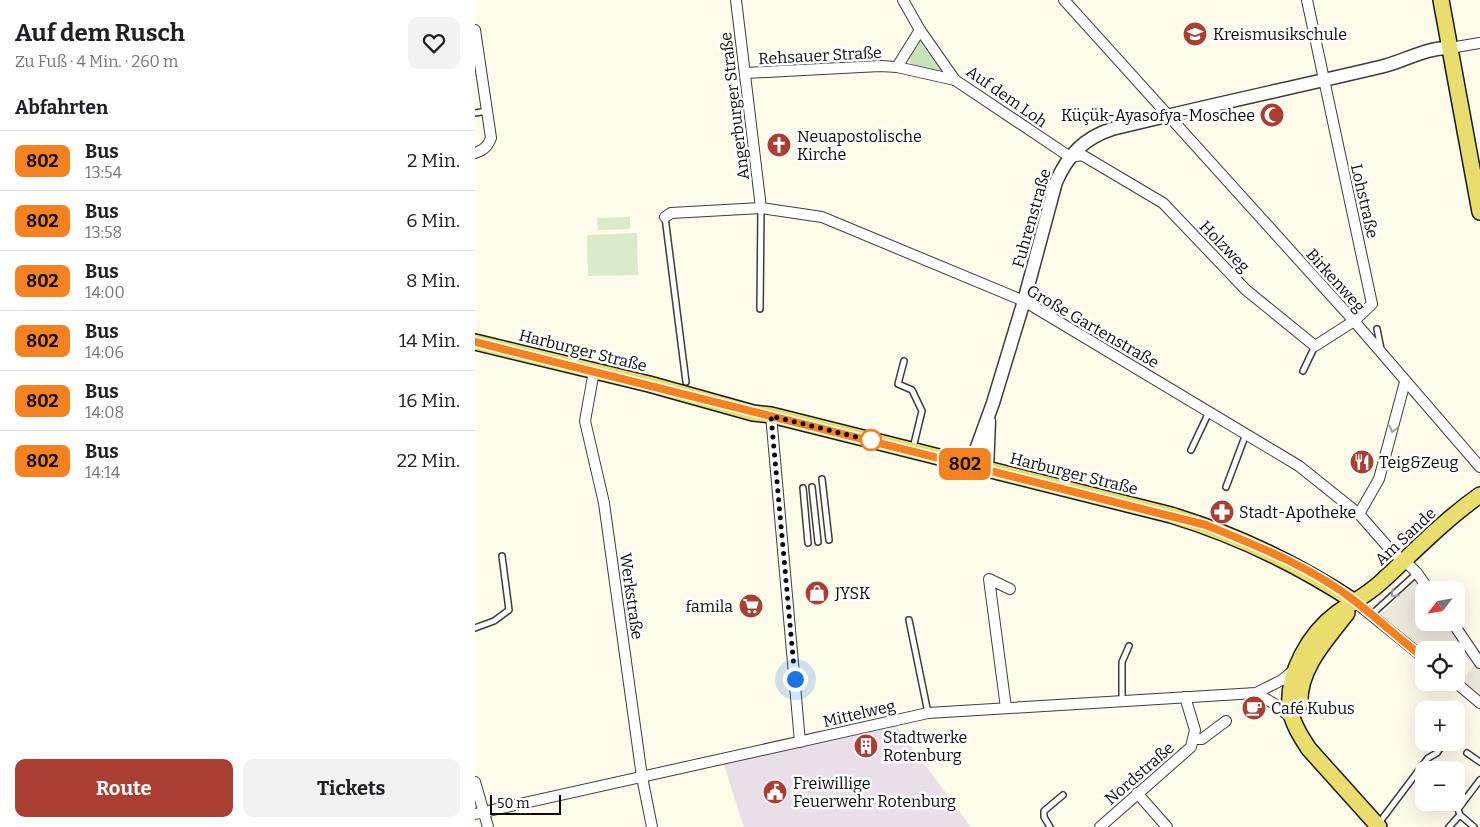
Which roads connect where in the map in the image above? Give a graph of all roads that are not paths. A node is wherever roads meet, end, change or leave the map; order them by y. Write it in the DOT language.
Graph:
graph roads {
  1 [pos="736,0"];
  2 [pos="903,0"];
  3 [pos="1064,0"];
  4 [pos="1307,0"];
  5 [pos="1441,0"];
  6 [pos="475,30"];
  7 [pos="920,30"];
  8 [pos="1480,43"];
  9 [pos="1450,48"];
  10 [pos="897,67"];
  11 [pos="745,73"];
  12 [pos="955,80"];
  13 [pos="1323,81"];
  14 [pos="487,111"];
  15 [pos="475,113"];
  16 [pos="1167,116"];
  17 [pos="475,152"];
  18 [pos="1070,157"];
  19 [pos="761,208"];
  20 [pos="1480,212"];
  21 [pos="665,217"];
  22 [pos="1024,302"];
  23 [pos="759,309"];
  24 [pos="1354,321"];
  25 [pos="1377,329"];
  26 [pos="475,342"];
  27 [pos="1315,346"];
  28 [pos="1382,354"];
  29 [pos="904,361"];
  30 [pos="594,371"];
  31 [pos="1303,371"];
  32 [pos="1405,382"];
  33 [pos="685,388"];
  34 [pos="1209,412"];
  35 [pos="989,414"];
  36 [pos="771,416"];
  37 [pos="1246,434"];
  38 [pos="912,450"];
  39 [pos="1191,450"];
  40 [pos="970,466"];
  41 [pos="1480,467"];
  42 [pos="987,469"];
  43 [pos="822,479"];
  44 [pos="813,487"];
  45 [pos="1225,487"];
  46 [pos="803,488"];
  47 [pos="1480,495"];
  48 [pos="1359,514"];
  49 [pos="829,540"];
  50 [pos="818,542"];
  51 [pos="808,543"];
  52 [pos="502,556"];
  53 [pos="1404,560"];
  54 [pos="1417,573"];
  55 [pos="1423,581"];
  56 [pos="1010,589"];
  57 [pos="1355,602"];
  58 [pos="1370,616"];
  59 [pos="909,620"];
  60 [pos="475,628"];
  61 [pos="1458,631"];
  62 [pos="1129,646"];
  63 [pos="1415,651"];
  64 [pos="1480,663"];
  65 [pos="1295,669"];
  66 [pos="1465,690"];
  67 [pos="1256,693"];
  68 [pos="1185,697"];
  69 [pos="1122,701"];
  70 [pos="1480,703"];
  71 [pos="1006,708"];
  72 [pos="928,713"];
  73 [pos="1293,720"];
  74 [pos="1226,722"];
  75 [pos="1195,739"];
  76 [pos="800,742"];
  77 [pos="1438,751"];
  78 [pos="1467,753"];
  79 [pos="1480,762"];
  80 [pos="642,777"];
  81 [pos="1480,780"];
  82 [pos="475,782"];
  83 [pos="1342,784"];
  84 [pos="1137,794"];
  85 [pos="1063,795"];
  86 [pos="479,813"];
  87 [pos="1460,815"];
  88 [pos="1379,826"];
  89 [pos="487,827"];
  90 [pos="652,827"];
  91 [pos="1050,827"];
  92 [pos="1100,827"];
  93 [pos="1167,827"];
  94 [pos="1449,827"];
  95 [pos="1474,827"];
  1 -- 11 [label="street, Angerburger Straße"];
  2 -- 7 [label="street, Auf dem Loh"];
  3 -- 16 [label="street, Birkenweg"];
  4 -- 13 [label="street"];
  5 -- 9 [label="main road"];
  6 -- 14 [label="street"];
  7 -- 10 [label="street, Rehsauer Straße"];
  7 -- 12 [label="street, Auf dem Loh"];
  8 -- 9 [label="street"];
  9 -- 13 [label="street, Fuhrenstraße"];
  9 -- 20 [label="main road"];
  10 -- 11 [label="street, Rehsauer Straße"];
  10 -- 12 [label="street, Rehsauer Straße"];
  11 -- 19 [label="street, Angerburger Straße"];
  12 -- 18 [label="street, Auf dem Loh"];
  13 -- 16 [label="street, Fuhrenstraße"];
  13 -- 24 [label="street, Lohstraße"];
  14 -- 15 [label="lane"];
  14 -- 17 [label="street"];
  16 -- 18 [label="street, Fuhrenstraße"];
  16 -- 24 [label="street, Birkenweg"];
  18 -- 22 [label="street, Fuhrenstraße"];
  18 -- 27 [label="street, Holzweg"];
  19 -- 21 [label="street, Große Gartenstraße"];
  19 -- 22 [label="street, Große Gartenstraße"];
  19 -- 23 [label="lane"];
  21 -- 33 [label="lane"];
  22 -- 34 [label="street, Große Gartenstraße"];
  22 -- 35 [label="street, Fuhrenstraße"];
  24 -- 27 [label="street"];
  24 -- 28 [label="street, Birkenweg"];
  25 -- 28 [label="lane"];
  26 -- 30 [label="main road, Harburger Straße"];
  27 -- 31 [label="lane"];
  28 -- 32 [label="street, Birkenweg"];
  29 -- 38 [label="lane"];
  30 -- 33 [label="main road, Harburger Straße"];
  30 -- 80 [label="street, Werkstraße"];
  32 -- 41 [label="street, Birkenweg"];
  32 -- 48 [label="street, one-way"];
  33 -- 36 [label="main road, Harburger Straße"];
  34 -- 37 [label="street, Große Gartenstraße"];
  34 -- 39 [label="lane"];
  35 -- 40 [label="street, Fuhrenstraße"];
  35 -- 42 [label="street, Fuhrenstraße"];
  36 -- 38 [label="main road, Harburger Straße"];
  36 -- 76 [label="street"];
  37 -- 45 [label="lane"];
  37 -- 48 [label="street, Große Gartenstraße"];
  38 -- 40 [label="main road, Harburger Straße"];
  40 -- 42 [label="main road, Harburger Straße"];
  42 -- 57 [label="main road, Harburger Straße"];
  43 -- 49 [label="lane"];
  44 -- 50 [label="lane"];
  46 -- 51 [label="lane"];
  47 -- 53 [label="main road, Am Sande"];
  48 -- 53 [label="street, Große Gartenstraße"];
  52 -- 60 [label="lane"];
  53 -- 54 [label="street, Große Gartenstraße"];
  53 -- 57 [label="main road, Am Sande"];
  54 -- 55 [label="street, Große Gartenstraße"];
  54 -- 58 [label="lane, one-way"];
  56 -- 71 [label="street"];
  57 -- 58 [label="street"];
  57 -- 65 [label="main road"];
  57 -- 83 [label="main road"];
  58 -- 63 [label="street"];
  59 -- 72 [label="lane"];
  61 -- 64 [label="street"];
  62 -- 69 [label="lane"];
  65 -- 67 [label="street, Mittelweg"];
  65 -- 73 [label="main road"];
  66 -- 70 [label="street"];
  67 -- 68 [label="street, Mittelweg"];
  67 -- 73 [label="street"];
  68 -- 69 [label="street, Mittelweg"];
  68 -- 75 [label="street, Nordstraße"];
  69 -- 71 [label="street, Mittelweg"];
  71 -- 72 [label="street, Mittelweg"];
  72 -- 76 [label="street, Mittelweg"];
  73 -- 83 [label="main road"];
  74 -- 75 [label="street, Nordstraße"];
  75 -- 84 [label="street, Nordstraße"];
  76 -- 80 [label="street, Mittelweg"];
  77 -- 88 [label="lane"];
  78 -- 79 [label="lane"];
  80 -- 86 [label="street, Mittelweg"];
  80 -- 90 [label="street, Werkstraße"];
  81 -- 87 [label="lane"];
  82 -- 86 [label="street"];
  83 -- 88 [label="main road"];
  84 -- 92 [label="street, Nordstraße"];
  84 -- 93 [label="street"];
  85 -- 91 [label="lane"];
  86 -- 89 [label="street"];
  87 -- 94 [label="lane"];
  87 -- 95 [label="lane"];
}
